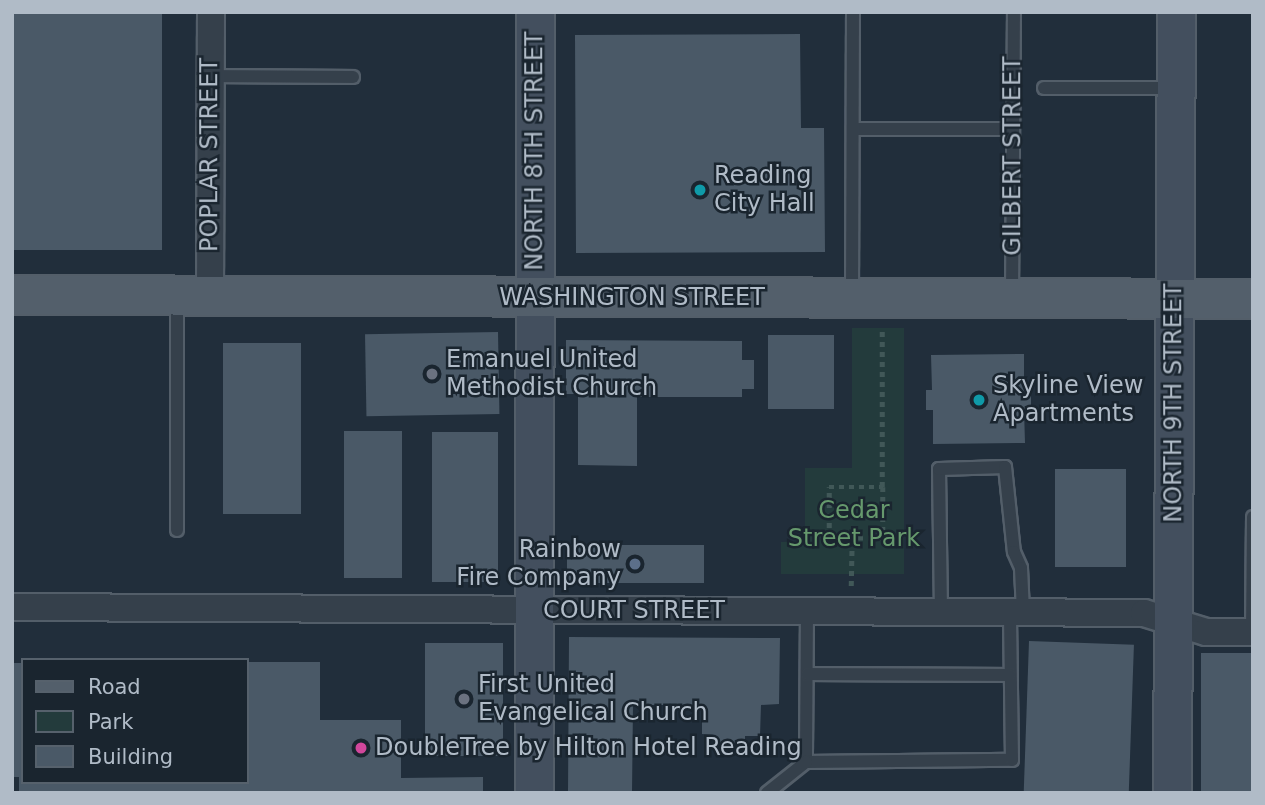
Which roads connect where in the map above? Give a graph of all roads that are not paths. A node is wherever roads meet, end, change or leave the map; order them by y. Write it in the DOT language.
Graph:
graph roads {
  1 [pos="211,12"];
  2 [pos="535,12"];
  3 [pos="853,12"];
  4 [pos="1014,12"];
  5 [pos="1175,12"];
  6 [pos="210,76"];
  7 [pos="353,77"];
  8 [pos="1044,88"];
  9 [pos="1175,88"];
  10 [pos="853,129"];
  11 [pos="1013,129"];
  12 [pos="24,295"];
  13 [pos="193,297"];
  14 [pos="534,298"];
  15 [pos="867,299"];
  16 [pos="1012,299"];
  17 [pos="1174,299"];
  18 [pos="1253,299"];
  19 [pos="1253,517"];
  20 [pos="177,530"];
  21 [pos="1253,579"];
  22 [pos="12,607"];
  23 [pos="534,611"];
  24 [pos="807,611"];
  25 [pos="941,612"];
  26 [pos="1016,612"];
  27 [pos="1173,621"];
  28 [pos="1253,632"];
  29 [pos="807,674"];
  30 [pos="1010,676"];
  31 [pos="806,762"];
  32 [pos="534,793"];
  33 [pos="767,793"];
  34 [pos="1172,793"];
  1 -- 6 [label="street, POPLAR STREET"];
  2 -- 14 [label="main road, NORTH 8TH STREET"];
  3 -- 10 [label="lane"];
  4 -- 11 [label="lane, GILBERT STREET"];
  5 -- 9 [label="main road, NORTH 9TH STREET"];
  6 -- 7 [label="lane"];
  6 -- 13 [label="street, POPLAR STREET"];
  8 -- 9 [label="lane"];
  9 -- 17 [label="main road, NORTH 9TH STREET"];
  10 -- 11 [label="lane"];
  10 -- 15 [label="lane"];
  11 -- 16 [label="lane, GILBERT STREET"];
  12 -- 13 [label="main road, WASHINGTON STREET"];
  13 -- 14 [label="main road, WASHINGTON STREET"];
  13 -- 20 [label="lane"];
  14 -- 15 [label="main road, WASHINGTON STREET"];
  14 -- 23 [label="main road, NORTH 8TH STREET"];
  15 -- 16 [label="main road, WASHINGTON STREET"];
  16 -- 17 [label="main road, WASHINGTON STREET"];
  17 -- 18 [label="main road, WASHINGTON STREET"];
  17 -- 27 [label="main road, NORTH 9TH STREET"];
  19 -- 21 [label="lane"];
  21 -- 28 [label="lane"];
  22 -- 23 [label="street, COURT STREET"];
  23 -- 24 [label="street, COURT STREET"];
  23 -- 32 [label="main road, NORTH 8TH STREET"];
  24 -- 25 [label="street, COURT STREET"];
  24 -- 29 [label="lane"];
  25 -- 26 [label="street, COURT STREET"];
  25 -- 26 [label="lane"];
  26 -- 27 [label="street, COURT STREET"];
  26 -- 30 [label="lane"];
  27 -- 28 [label="street, COURT STREET"];
  27 -- 34 [label="main road, NORTH 9TH STREET"];
  29 -- 30 [label="lane"];
  29 -- 31 [label="lane"];
  30 -- 31 [label="lane"];
  31 -- 33 [label="lane"];
}
